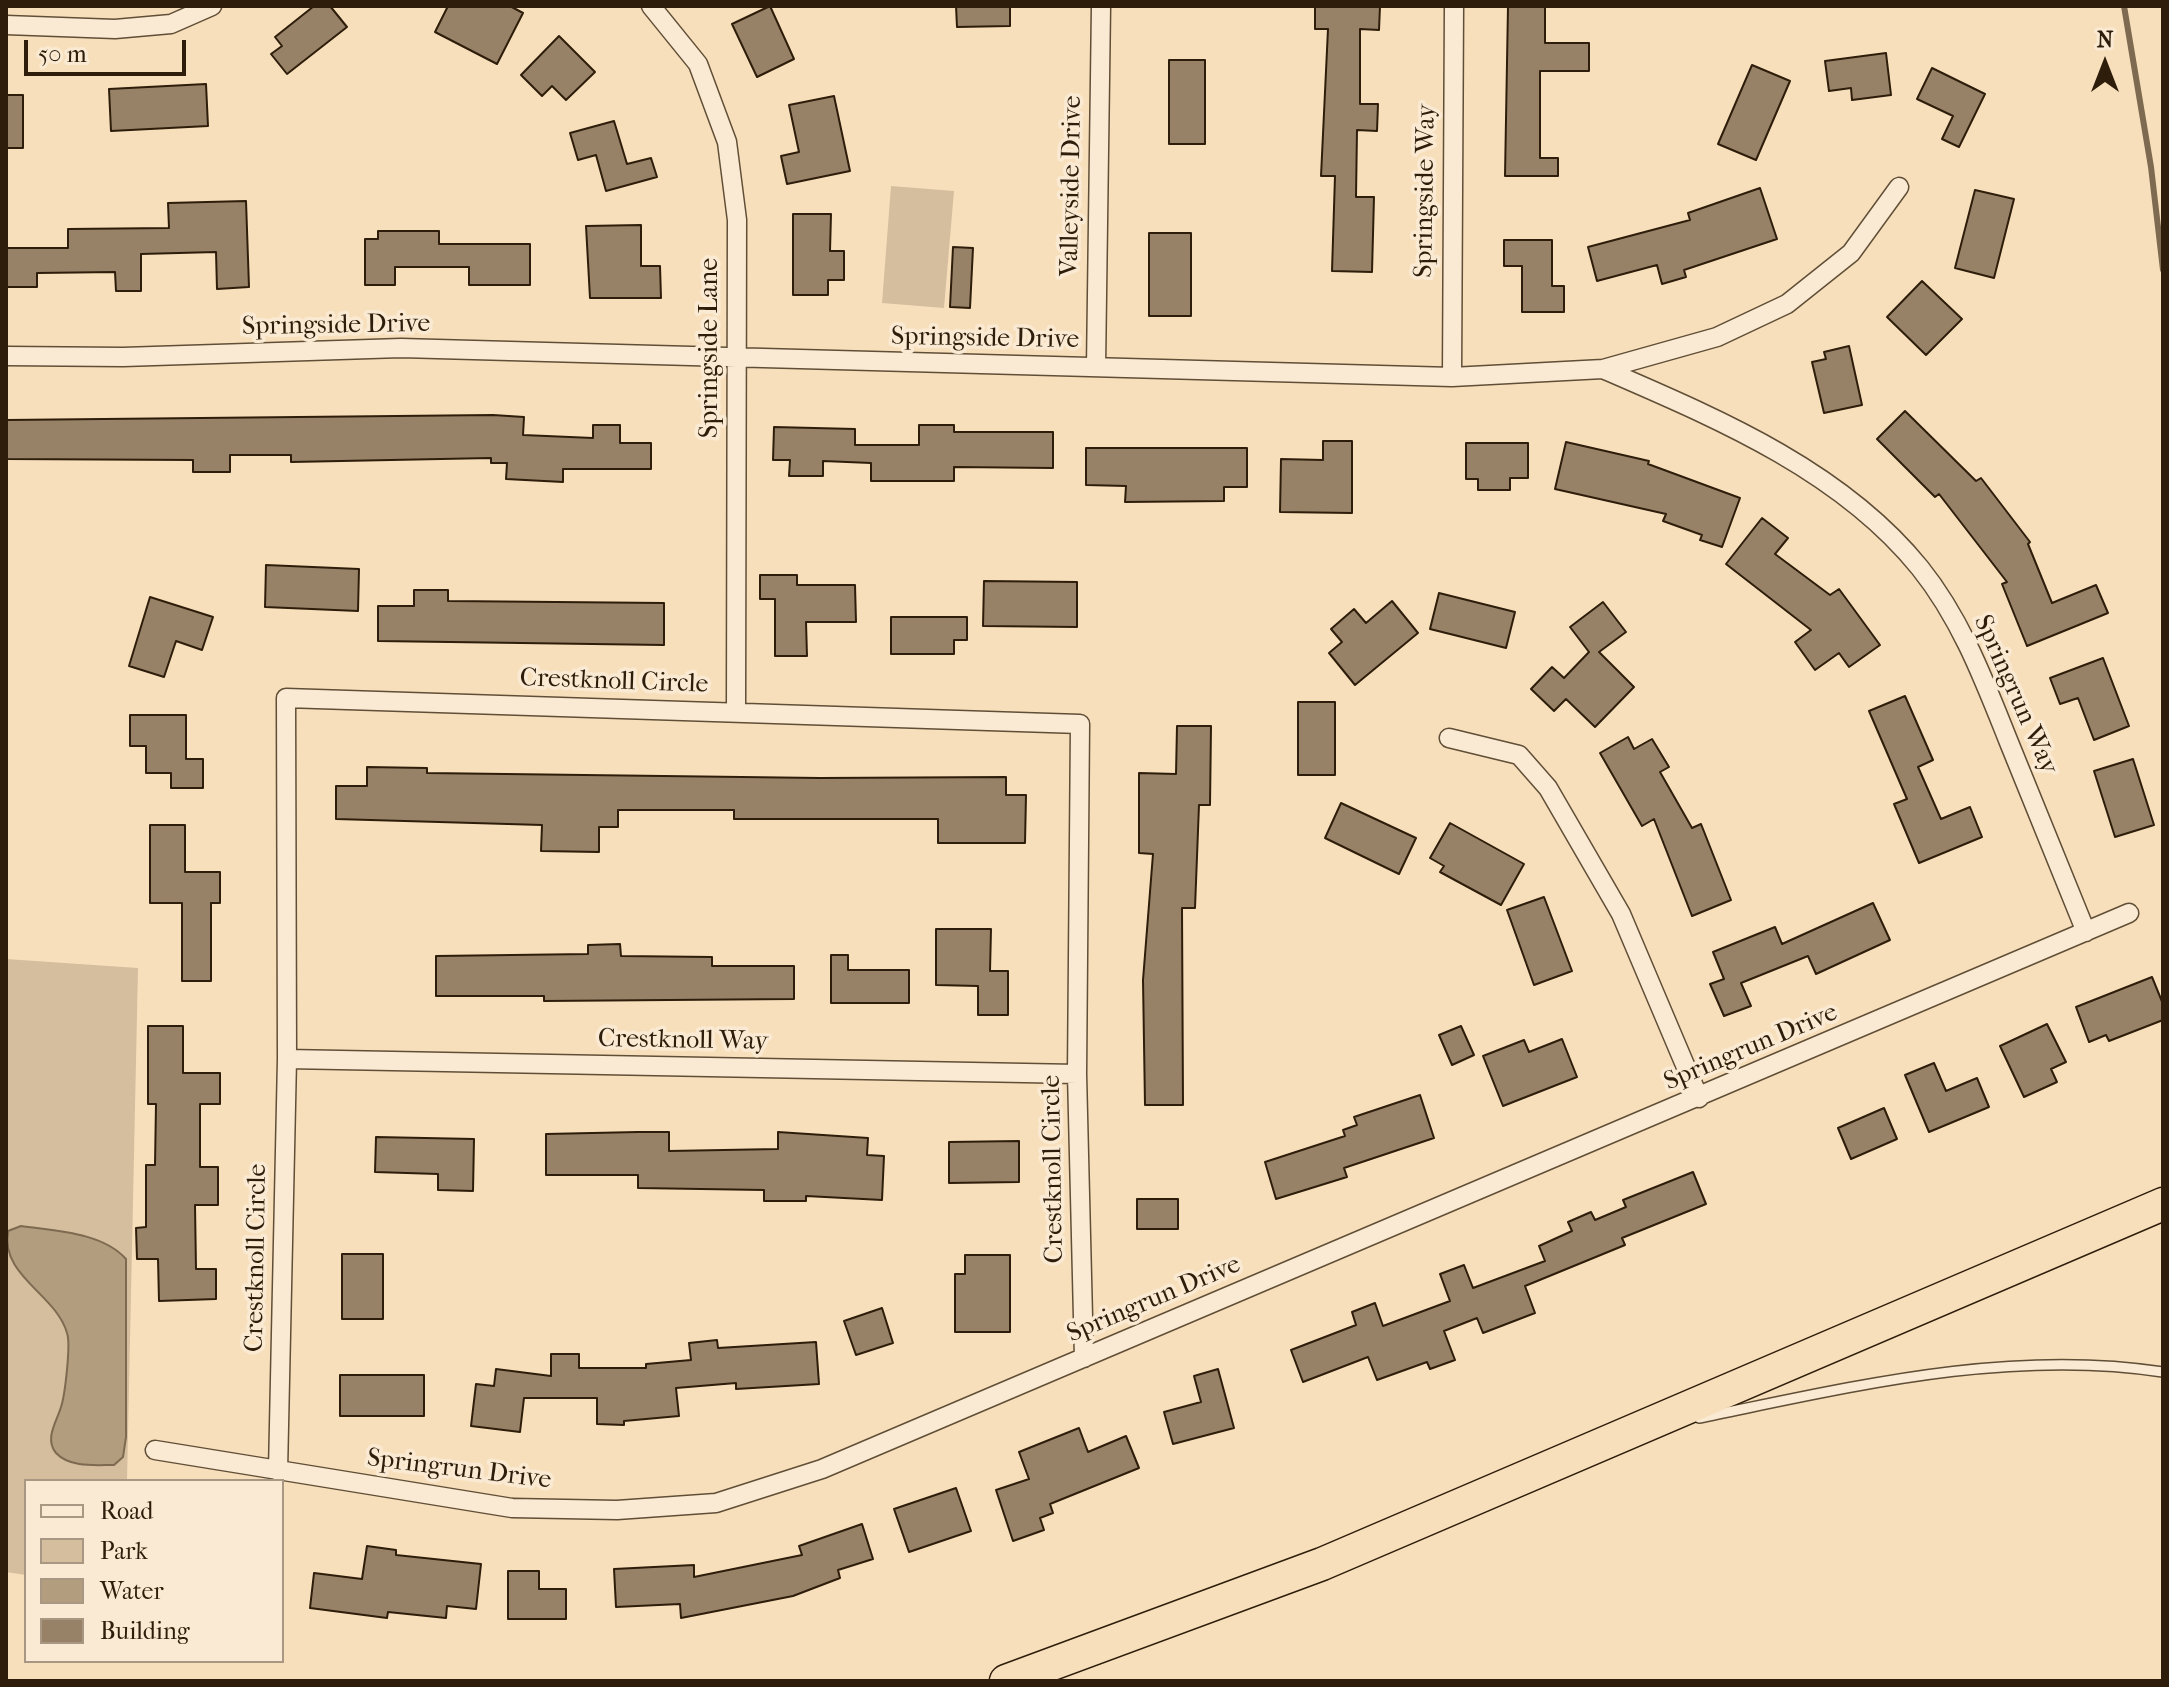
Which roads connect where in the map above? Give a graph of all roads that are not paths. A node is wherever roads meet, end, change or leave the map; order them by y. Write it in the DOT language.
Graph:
graph roads {
  1 [pos="212,6"];
  2 [pos="651,6"];
  3 [pos="1101,6"];
  4 [pos="1454,6"];
  5 [pos="6,25"];
  6 [pos="1899,187"];
  7 [pos="6,356"];
  8 [pos="737,360"];
  9 [pos="1096,367"];
  10 [pos="1603,369"];
  11 [pos="1452,377"];
  12 [pos="736,712"];
  13 [pos="1449,738"];
  14 [pos="2129,913"];
  15 [pos="2086,932"];
  16 [pos="287,1059"];
  17 [pos="1077,1074"];
  18 [pos="1699,1098"];
  19 [pos="2163,1204"];
  20 [pos="1084,1358"];
  21 [pos="2163,1372"];
  22 [pos="1635,1430"];
  23 [pos="155,1450"];
  24 [pos="278,1471"];
  25 [pos="1006,1681"];
  1 -- 5 [label="street"];
  2 -- 8 [label="street, Springside Lane"];
  3 -- 9 [label="street, Valleyside Drive"];
  4 -- 11 [label="street, Springside Way"];
  6 -- 10 [label="street, Springside Drive"];
  7 -- 8 [label="street, Springside Drive"];
  8 -- 9 [label="street, Springside Drive"];
  8 -- 12 [label="street, Springside Lane"];
  9 -- 11 [label="street, Springside Drive"];
  10 -- 11 [label="street, Springside Drive"];
  10 -- 15 [label="street, Springrun Way"];
  12 -- 16 [label="street, Crestknoll Circle"];
  12 -- 17 [label="street, Crestknoll Circle"];
  13 -- 18 [label="street"];
  14 -- 15 [label="street, Springrun Drive"];
  15 -- 18 [label="street, Springrun Drive"];
  16 -- 17 [label="street, Crestknoll Way"];
  16 -- 24 [label="street, Crestknoll Circle"];
  17 -- 20 [label="street, Crestknoll Circle"];
  18 -- 20 [label="street, Springrun Drive"];
  19 -- 22 [label="highway"];
  20 -- 24 [label="street, Springrun Drive"];
  21 -- 22 [label="lane"];
  22 -- 25 [label="highway"];
  23 -- 24 [label="street, Springrun Drive"];
}
